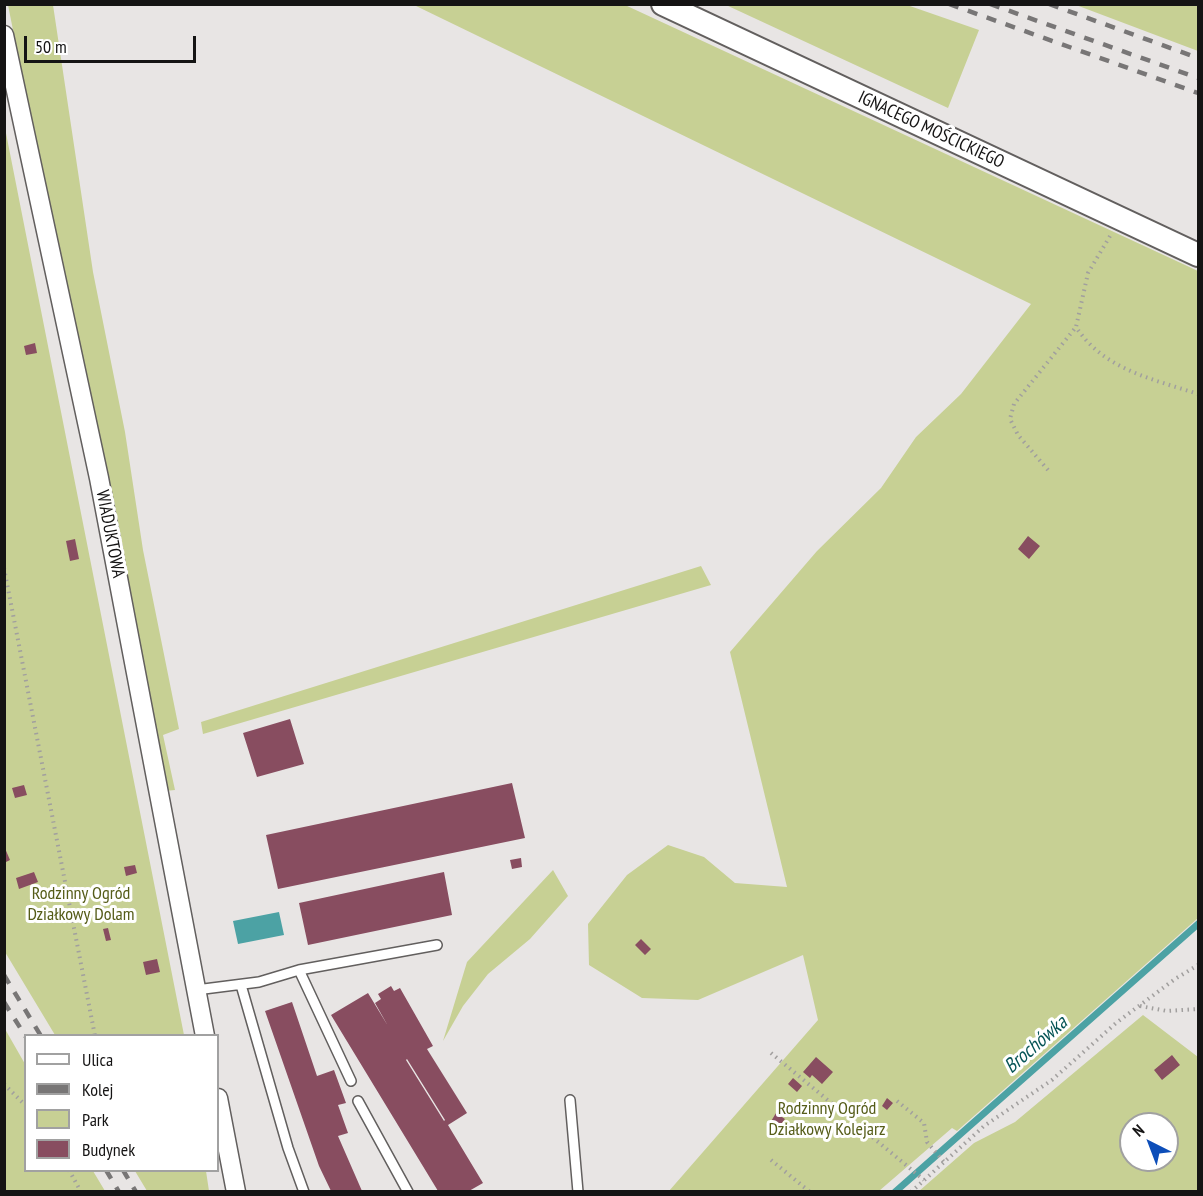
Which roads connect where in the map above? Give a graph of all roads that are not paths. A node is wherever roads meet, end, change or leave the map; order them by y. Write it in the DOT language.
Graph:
graph roads {
  1 [pos="663,4"];
  2 [pos="4,35"];
  3 [pos="1198,255"];
  4 [pos="437,945"];
  5 [pos="300,970"];
  6 [pos="241,985"];
  7 [pos="196,990"];
  8 [pos="205,1034"];
  9 [pos="351,1081"];
  10 [pos="570,1100"];
  11 [pos="358,1101"];
  12 [pos="219,1103"];
  13 [pos="236,1191"];
  14 [pos="304,1191"];
  15 [pos="408,1191"];
  16 [pos="578,1191"];
  1 -- 3 [label="street, IGNACEGO MOŚCICKIEGO"];
  2 -- 7 [label="street, WIADUKTOWA"];
  4 -- 5 [label="lane"];
  5 -- 6 [label="lane"];
  5 -- 9 [label="lane"];
  6 -- 7 [label="lane"];
  6 -- 14 [label="lane"];
  7 -- 8 [label="street, WIADUKTOWA"];
  10 -- 16 [label="lane"];
  11 -- 15 [label="lane"];
  12 -- 13 [label="street"];
}
